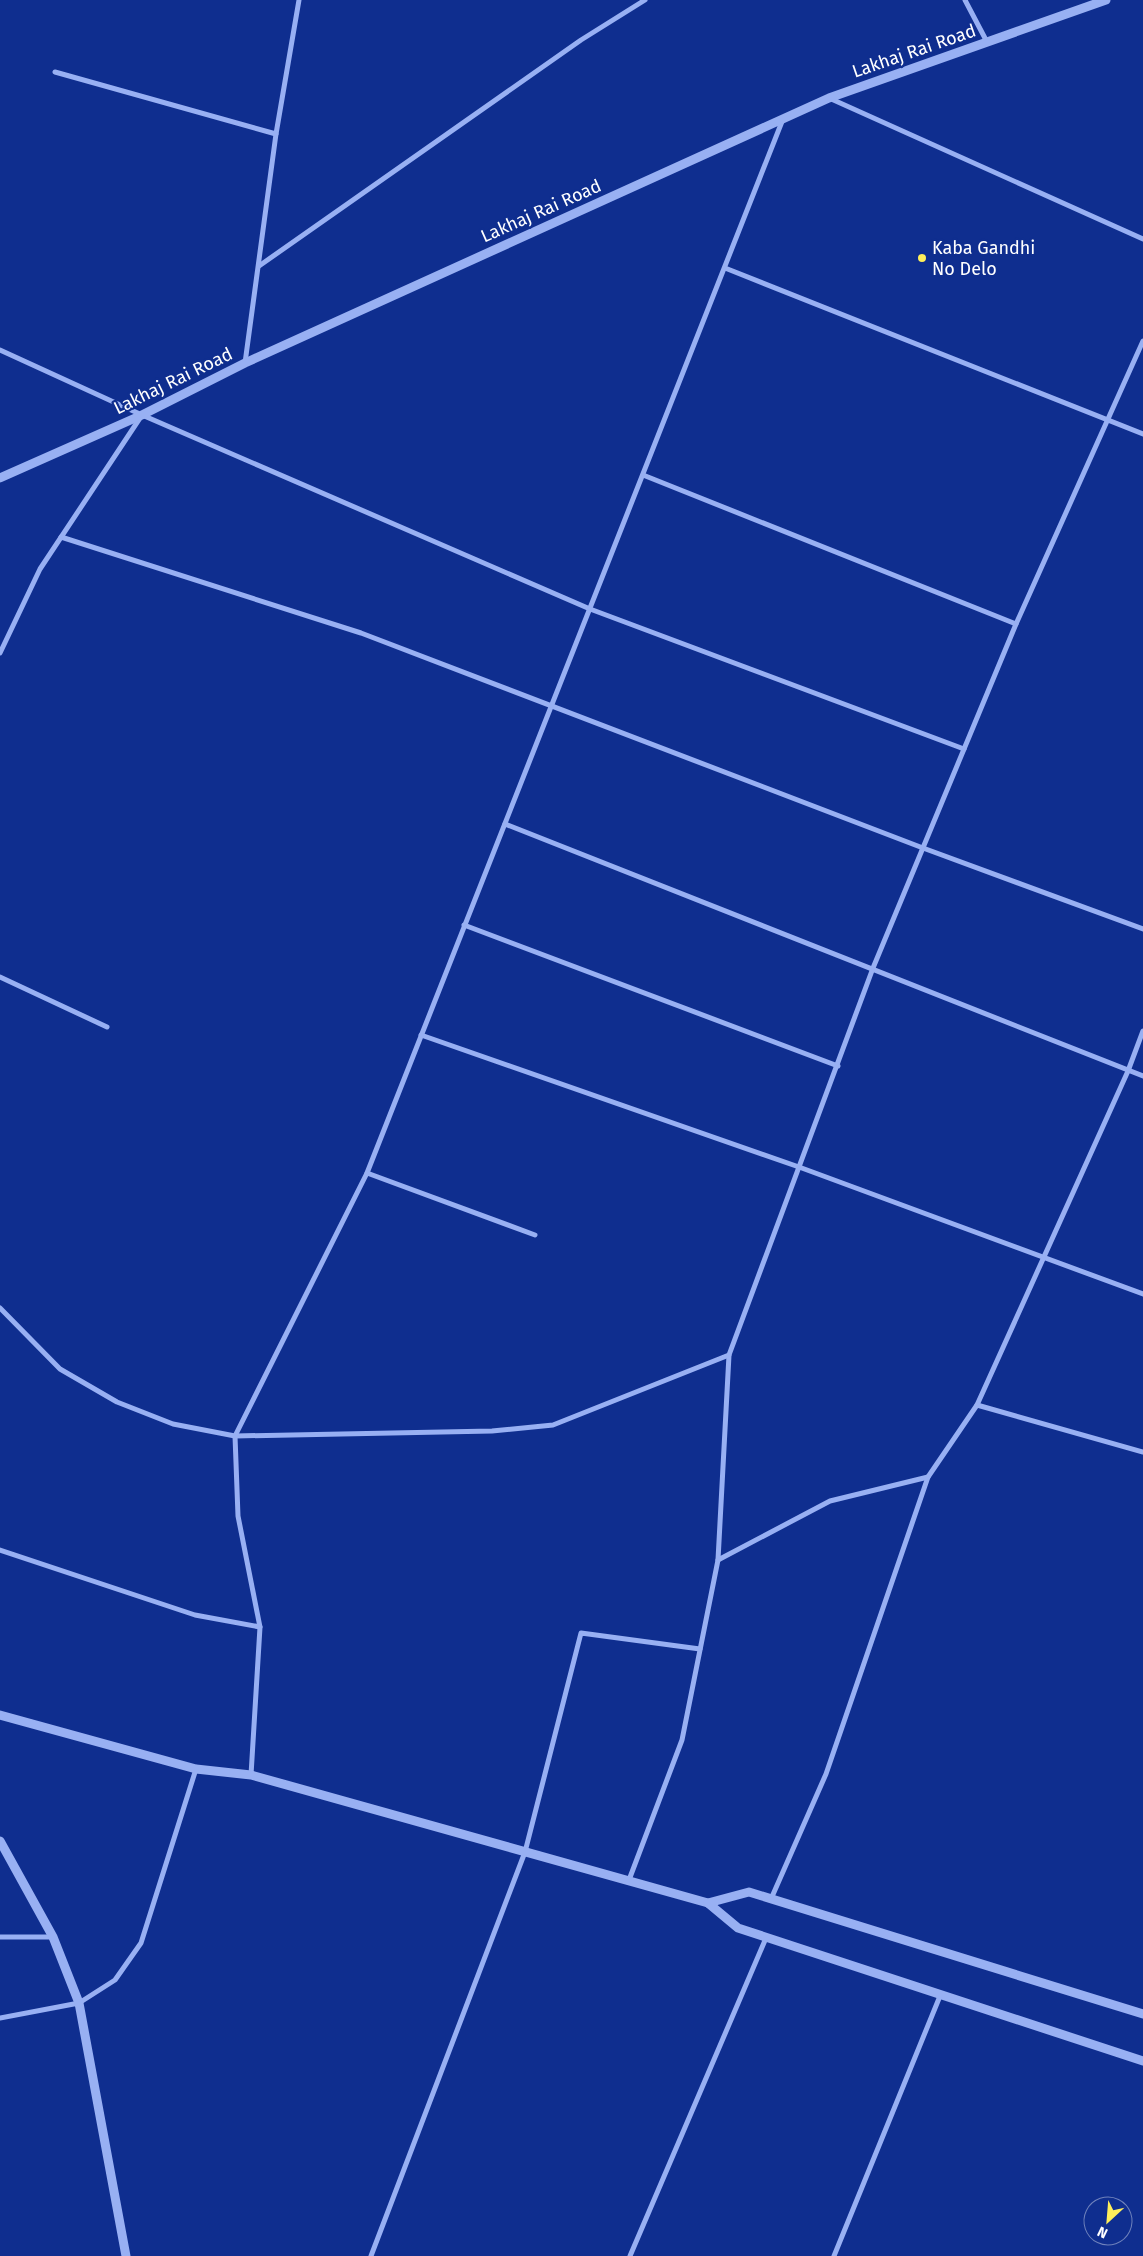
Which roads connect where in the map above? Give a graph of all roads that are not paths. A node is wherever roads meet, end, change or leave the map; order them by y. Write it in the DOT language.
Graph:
graph roads {
  1 [pos="299,0"];
  2 [pos="645,0"];
  3 [pos="965,0"];
  4 [pos="1106,0"];
  5 [pos="987,42"];
  6 [pos="56,72"];
  7 [pos="828,98"];
  8 [pos="784,118"];
  9 [pos="276,134"];
  10 [pos="1143,239"];
  11 [pos="259,266"];
  12 [pos="725,268"];
  13 [pos="1143,341"];
  14 [pos="1,351"];
  15 [pos="245,363"];
  16 [pos="142,415"];
  17 [pos="1108,419"];
  18 [pos="1143,434"];
  19 [pos="643,475"];
  20 [pos="0,478"];
  21 [pos="61,538"];
  22 [pos="590,610"];
  23 [pos="1016,624"];
  24 [pos="0,653"];
  25 [pos="552,706"];
  26 [pos="964,750"];
  27 [pos="505,824"];
  28 [pos="924,848"];
  29 [pos="464,925"];
  30 [pos="1143,929"];
  31 [pos="873,968"];
  32 [pos="0,977"];
  33 [pos="107,1027"];
  34 [pos="1143,1031"];
  35 [pos="421,1035"];
  36 [pos="838,1066"];
  37 [pos="1128,1071"];
  38 [pos="1143,1076"];
  39 [pos="799,1167"];
  40 [pos="367,1173"];
  41 [pos="535,1235"];
  42 [pos="1044,1256"];
  43 [pos="1143,1294"];
  44 [pos="0,1308"];
  45 [pos="729,1355"];
  46 [pos="977,1405"];
  47 [pos="235,1436"];
  48 [pos="1143,1452"];
  49 [pos="928,1477"];
  50 [pos="0,1550"];
  51 [pos="718,1560"];
  52 [pos="260,1627"];
  53 [pos="700,1649"];
  54 [pos="0,1715"];
  55 [pos="196,1769"];
  56 [pos="251,1775"];
  57 [pos="0,1840"];
  58 [pos="525,1852"];
  59 [pos="628,1880"];
  60 [pos="772,1899"];
  61 [pos="708,1903"];
  62 [pos="0,1937"];
  63 [pos="53,1937"];
  64 [pos="766,1938"];
  65 [pos="940,1996"];
  66 [pos="79,2003"];
  67 [pos="1143,2014"];
  68 [pos="0,2018"];
  69 [pos="1143,2061"];
  70 [pos="126,2256"];
  71 [pos="371,2256"];
  72 [pos="630,2256"];
  73 [pos="834,2256"];
  1 -- 9 [label="street"];
  2 -- 11 [label="street"];
  3 -- 5 [label="street"];
  4 -- 5 [label="street, Lakhaj Rai Road"];
  5 -- 7 [label="street, Lakhaj Rai Road"];
  6 -- 9 [label="street"];
  7 -- 8 [label="street, Lakhaj Rai Road"];
  7 -- 10 [label="street"];
  8 -- 12 [label="street"];
  8 -- 15 [label="street, Lakhaj Rai Road"];
  9 -- 11 [label="street"];
  11 -- 15 [label="street"];
  12 -- 17 [label="street"];
  12 -- 19 [label="street"];
  13 -- 17 [label="street"];
  14 -- 16 [label="street"];
  15 -- 16 [label="street, Lakhaj Rai Road"];
  16 -- 20 [label="street, Lakhaj Rai Road"];
  16 -- 21 [label="street"];
  16 -- 22 [label="street"];
  17 -- 18 [label="street"];
  17 -- 23 [label="street"];
  19 -- 22 [label="street"];
  19 -- 23 [label="street"];
  21 -- 24 [label="street"];
  21 -- 25 [label="street"];
  22 -- 25 [label="street"];
  22 -- 26 [label="street"];
  23 -- 26 [label="street"];
  25 -- 27 [label="street"];
  25 -- 28 [label="street"];
  26 -- 28 [label="street"];
  27 -- 29 [label="street"];
  27 -- 31 [label="street"];
  28 -- 30 [label="street"];
  28 -- 31 [label="street"];
  29 -- 35 [label="street"];
  29 -- 36 [label="street"];
  31 -- 36 [label="street"];
  31 -- 37 [label="street"];
  32 -- 33 [label="street"];
  34 -- 37 [label="street"];
  35 -- 39 [label="street"];
  35 -- 40 [label="street"];
  36 -- 39 [label="street"];
  37 -- 38 [label="street"];
  37 -- 42 [label="street"];
  39 -- 42 [label="street"];
  39 -- 45 [label="street"];
  40 -- 41 [label="street"];
  40 -- 47 [label="street"];
  42 -- 43 [label="street"];
  42 -- 46 [label="street"];
  44 -- 47 [label="street"];
  45 -- 47 [label="street"];
  45 -- 51 [label="street"];
  46 -- 48 [label="street"];
  46 -- 49 [label="street"];
  47 -- 52 [label="street"];
  49 -- 51 [label="street"];
  49 -- 60 [label="street"];
  50 -- 52 [label="street"];
  51 -- 53 [label="street"];
  52 -- 56 [label="street"];
  53 -- 58 [label="street"];
  53 -- 59 [label="street"];
  54 -- 55 [label="street"];
  55 -- 56 [label="street"];
  55 -- 66 [label="street"];
  56 -- 58 [label="street"];
  57 -- 63 [label="street"];
  58 -- 59 [label="street"];
  58 -- 71 [label="street"];
  59 -- 61 [label="street"];
  60 -- 61 [label="street"];
  60 -- 67 [label="street"];
  61 -- 64 [label="street"];
  62 -- 63 [label="street"];
  63 -- 66 [label="street"];
  64 -- 65 [label="street"];
  64 -- 72 [label="street"];
  65 -- 69 [label="street"];
  65 -- 73 [label="street"];
  66 -- 68 [label="street"];
  66 -- 70 [label="street"];
}
